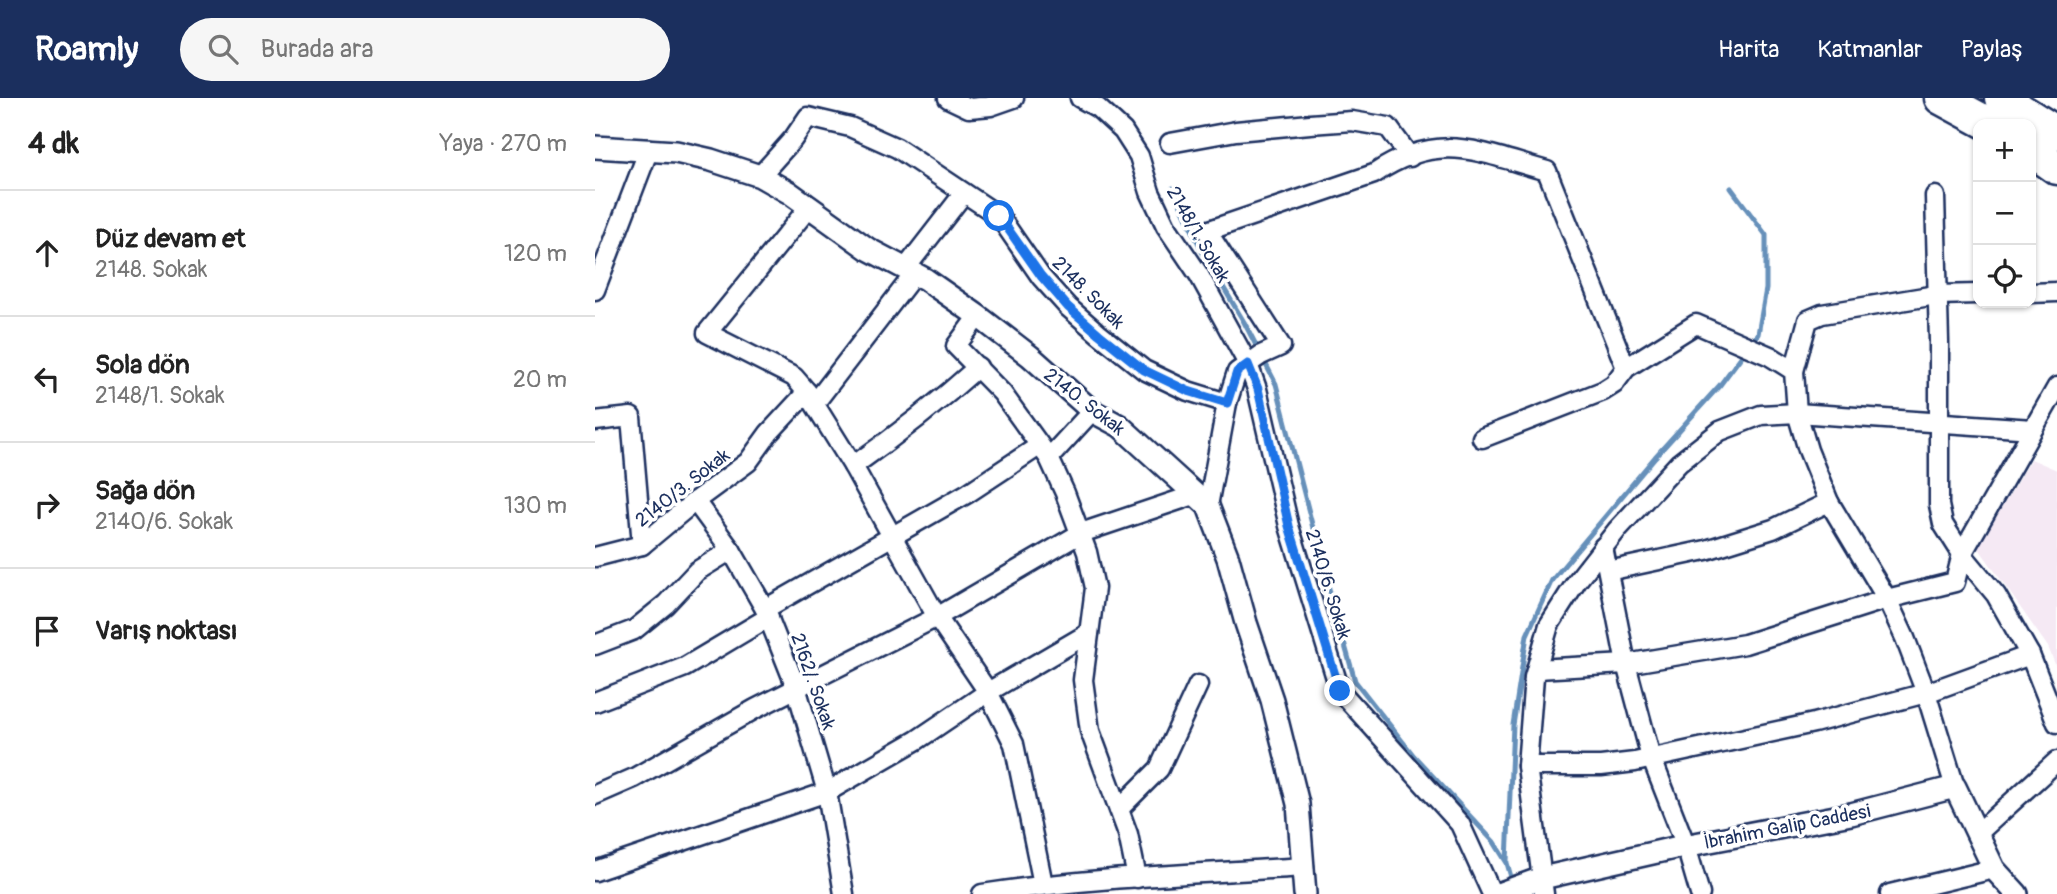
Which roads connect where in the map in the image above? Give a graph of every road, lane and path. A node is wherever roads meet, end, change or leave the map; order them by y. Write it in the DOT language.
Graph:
graph roads {
  1 [pos="948,98"];
  2 [pos="1014,98"];
  3 [pos="1080,98"];
  4 [pos="1941,98"];
  5 [pos="2001,98"];
  6 [pos="1980,119"];
  7 [pos="2057,133"];
  8 [pos="1170,144"];
  9 [pos="595,148"];
  10 [pos="649,149"];
  11 [pos="2036,153"];
  12 [pos="1410,157"];
  13 [pos="2057,168"];
  14 [pos="760,176"];
  15 [pos="964,193"];
  16 [pos="1935,196"];
  17 [pos="809,207"];
  18 [pos="910,271"];
  19 [pos="595,290"];
  20 [pos="2057,292"];
  21 [pos="2036,293"];
  22 [pos="1973,294"];
  23 [pos="1936,295"];
  24 [pos="978,316"];
  25 [pos="1248,364"];
  26 [pos="978,367"];
  27 [pos="1626,368"];
  28 [pos="1794,371"];
  29 [pos="2057,387"];
  30 [pos="811,398"];
  31 [pos="1227,403"];
  32 [pos="1092,411"];
  33 [pos="1797,414"];
  34 [pos="595,421"];
  35 [pos="1939,423"];
  36 [pos="2033,429"];
  37 [pos="1482,438"];
  38 [pos="1044,452"];
  39 [pos="853,466"];
  40 [pos="1201,500"];
  41 [pos="695,501"];
  42 [pos="1829,502"];
  43 [pos="1081,533"];
  44 [pos="894,536"];
  45 [pos="642,545"];
  46 [pos="1603,547"];
  47 [pos="731,550"];
  48 [pos="1962,554"];
  49 [pos="595,557"];
  50 [pos="1608,571"];
  51 [pos="1887,599"];
  52 [pos="767,613"];
  53 [pos="937,617"];
  54 [pos="1089,634"];
  55 [pos="595,645"];
  56 [pos="2030,655"];
  57 [pos="1626,664"];
  58 [pos="1537,669"];
  59 [pos="1198,685"];
  60 [pos="796,687"];
  61 [pos="988,692"];
  62 [pos="1926,693"];
  63 [pos="595,702"];
  64 [pos="2057,723"];
  65 [pos="1651,758"];
  66 [pos="2057,761"];
  67 [pos="1527,766"];
  68 [pos="1955,787"];
  69 [pos="827,792"];
  70 [pos="595,795"];
  71 [pos="1119,809"];
  72 [pos="1978,833"];
  73 [pos="1686,846"];
  74 [pos="1304,867"];
  75 [pos="1994,869"];
  76 [pos="595,870"];
  77 [pos="1137,878"];
  78 [pos="1043,884"];
  79 [pos="1543,886"];
  80 [pos="844,894"];
  81 [pos="982,894"];
  82 [pos="1305,894"];
  83 [pos="1321,894"];
  84 [pos="1492,894"];
  85 [pos="1498,894"];
  86 [pos="1700,894"];
  87 [pos="1890,894"];
  88 [pos="2017,894"];
  1 -- 2 [label="street"];
  3 -- 25 [label="street, 2148/1. Sokak"];
  4 -- 6 [label="highway"];
  5 -- 7 [label="highway"];
  8 -- 12 [label="street"];
  9 -- 10 [label="street, 2140. Sokak"];
  10 -- 14 [label="street, 2140. Sokak"];
  10 -- 19 [label="street"];
  11 -- 13 [label="highway"];
  12 -- 25 [label="street"];
  12 -- 27 [label="street"];
  14 -- 15 [label="street, 2148. Sokak"];
  14 -- 17 [label="street, 2140. Sokak"];
  15 -- 18 [label="street, 2140/3. Sokak"];
  15 -- 31 [label="street, 2148. Sokak"];
  16 -- 23 [label="street"];
  17 -- 18 [label="street, 2140. Sokak"];
  17 -- 30 [label="street"];
  18 -- 24 [label="street, 2140. Sokak"];
  18 -- 30 [label="street, 2140/3. Sokak"];
  20 -- 21 [label="street"];
  22 -- 23 [label="street"];
  23 -- 28 [label="street"];
  23 -- 35 [label="street"];
  24 -- 26 [label="street"];
  24 -- 32 [label="street, 2140. Sokak"];
  25 -- 31 [label="street"];
  25 -- 84 [label="street, 2140/6. Sokak"];
  26 -- 38 [label="street"];
  26 -- 39 [label="street"];
  27 -- 28 [label="street"];
  27 -- 37 [label="street"];
  28 -- 33 [label="street"];
  29 -- 36 [label="street"];
  30 -- 39 [label="street"];
  30 -- 41 [label="street, 2140/3. Sokak"];
  31 -- 40 [label="street"];
  32 -- 38 [label="street"];
  32 -- 40 [label="street, 2140. Sokak"];
  33 -- 35 [label="street"];
  33 -- 42 [label="street"];
  33 -- 46 [label="street"];
  34 -- 45 [label="street"];
  35 -- 36 [label="street"];
  35 -- 48 [label="street"];
  36 -- 48 [label="street"];
  38 -- 43 [label="street"];
  38 -- 44 [label="street"];
  39 -- 44 [label="street"];
  40 -- 43 [label="street"];
  40 -- 74 [label="street, 2140. Sokak"];
  41 -- 45 [label="street, 2140/3. Sokak"];
  41 -- 47 [label="street, 2162/. Sokak"];
  42 -- 50 [label="street"];
  42 -- 51 [label="street"];
  43 -- 53 [label="street"];
  43 -- 54 [label="street"];
  44 -- 52 [label="street"];
  44 -- 53 [label="street"];
  45 -- 49 [label="street, 2140/3. Sokak"];
  46 -- 50 [label="street"];
  46 -- 58 [label="street"];
  47 -- 52 [label="street, 2162/. Sokak"];
  47 -- 55 [label="street"];
  48 -- 51 [label="street"];
  48 -- 56 [label="street"];
  50 -- 57 [label="street"];
  51 -- 57 [label="street"];
  51 -- 62 [label="street"];
  52 -- 60 [label="street, 2162/. Sokak"];
  52 -- 63 [label="street"];
  53 -- 60 [label="street"];
  53 -- 61 [label="street"];
  54 -- 61 [label="street"];
  54 -- 71 [label="street"];
  56 -- 62 [label="street"];
  56 -- 64 [label="street"];
  57 -- 58 [label="street"];
  57 -- 65 [label="street"];
  58 -- 67 [label="street"];
  59 -- 71 [label="street"];
  60 -- 69 [label="street, 2162/. Sokak"];
  60 -- 70 [label="street"];
  61 -- 69 [label="street"];
  61 -- 78 [label="street"];
  62 -- 65 [label="street"];
  62 -- 68 [label="street"];
  65 -- 67 [label="street"];
  65 -- 73 [label="street"];
  66 -- 72 [label="street"];
  67 -- 79 [label="street"];
  68 -- 72 [label="street"];
  68 -- 73 [label="street, İbrahim Galip Caddesi"];
  69 -- 76 [label="street"];
  69 -- 80 [label="street, 2162/. Sokak"];
  71 -- 77 [label="street"];
  72 -- 75 [label="street"];
  73 -- 79 [label="street, İbrahim Galip Caddesi"];
  73 -- 86 [label="street"];
  74 -- 77 [label="street"];
  74 -- 82 [label="street, 2140. Sokak"];
  75 -- 87 [label="street"];
  75 -- 88 [label="street"];
  77 -- 78 [label="street"];
  78 -- 81 [label="street"];
  79 -- 85 [label="street, İbrahim Galip Caddesi"];
  82 -- 83 [label="street"];
}
